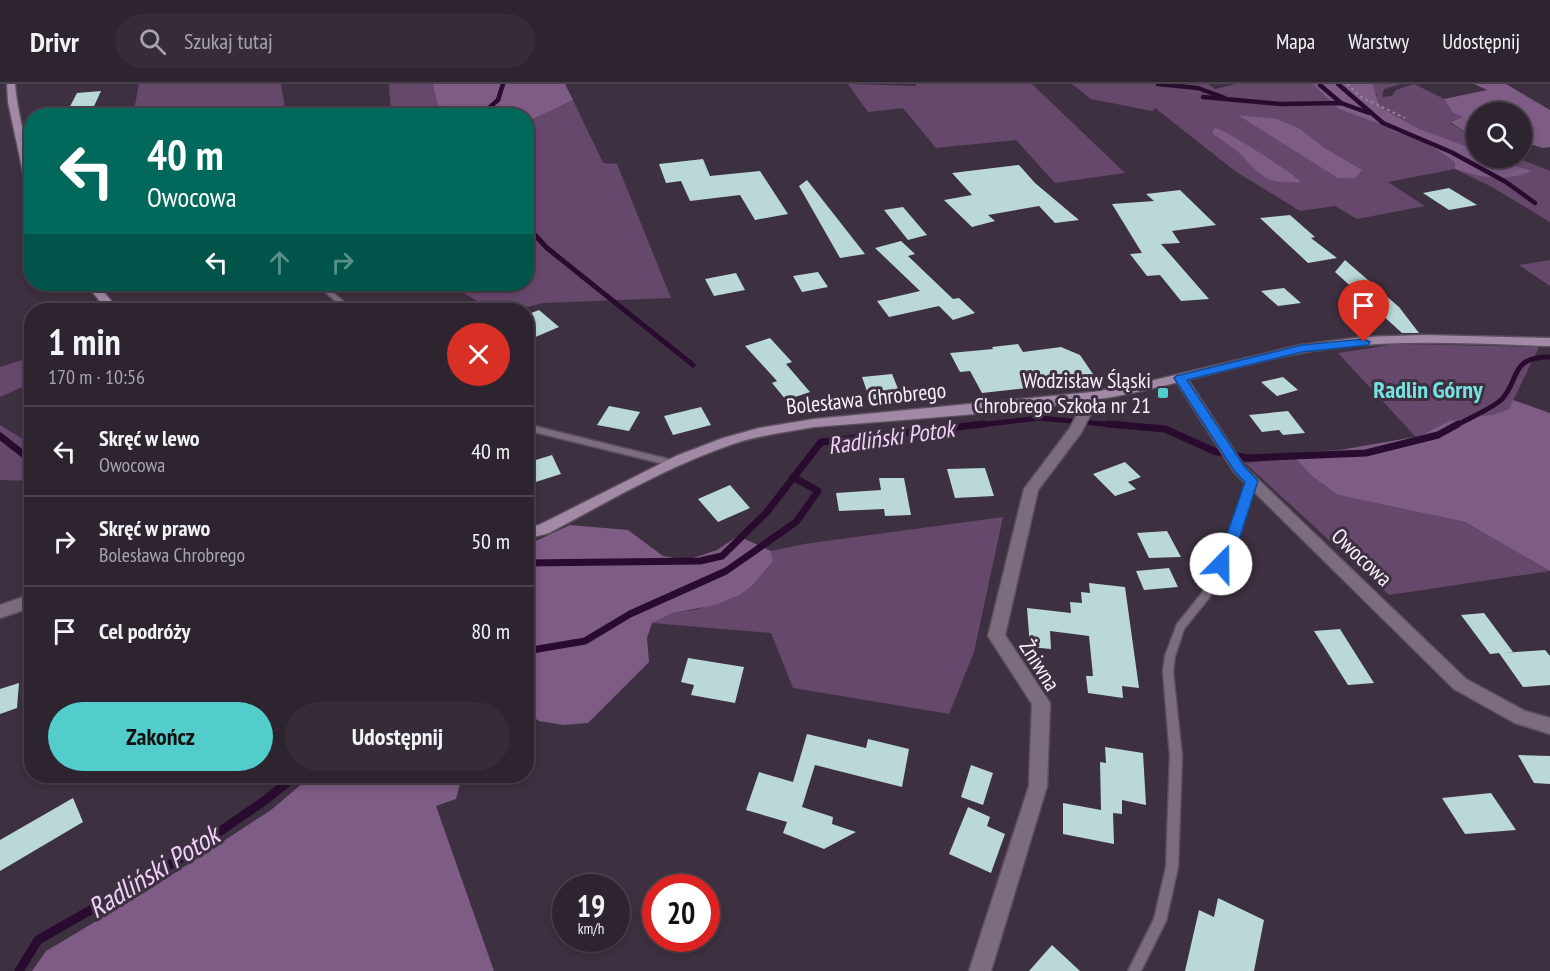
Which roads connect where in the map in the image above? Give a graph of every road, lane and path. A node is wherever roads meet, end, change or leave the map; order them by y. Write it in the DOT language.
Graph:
graph roads {
  1 [pos="10,84"];
  2 [pos="1347,84"];
  3 [pos="1405,118"];
  4 [pos="24,155"];
  5 [pos="97,291"];
  6 [pos="327,291"];
  7 [pos="107,303"];
  8 [pos="342,303"];
  9 [pos="1550,342"];
  10 [pos="1180,378"];
  11 [pos="1093,396"];
  12 [pos="534,429"];
  13 [pos="672,463"];
  14 [pos="1252,481"];
  15 [pos="534,532"];
  16 [pos="24,603"];
  17 [pos="0,612"];
  18 [pos="1550,726"];
  19 [pos="980,971"];
  20 [pos="1134,971"];
  1 -- 4 [label="street"];
  2 -- 3 [label="path"];
  5 -- 7 [label="street"];
  6 -- 8 [label="lane"];
  9 -- 10 [label="street, Bolesława Chrobrego"];
  10 -- 11 [label="street, Bolesława Chrobrego"];
  10 -- 14 [label="street, Owocowa"];
  11 -- 13 [label="street, Bolesława Chrobrego"];
  11 -- 19 [label="street, Żniwna"];
  12 -- 13 [label="lane"];
  13 -- 15 [label="street, Bolesława Chrobrego"];
  14 -- 18 [label="street, Owocowa"];
  14 -- 20 [label="lane"];
  16 -- 17 [label="street"];
}
